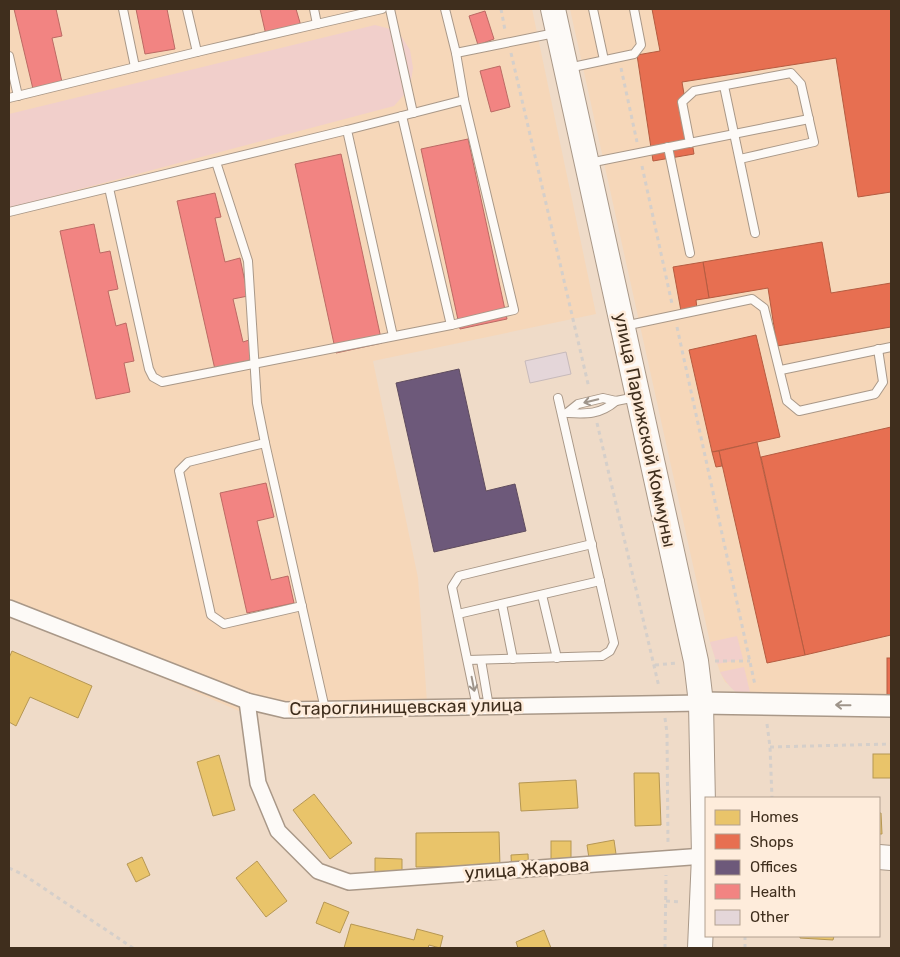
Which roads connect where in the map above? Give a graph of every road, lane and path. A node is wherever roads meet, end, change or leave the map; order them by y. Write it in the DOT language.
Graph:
graph roads {
  1 [pos="122,9"];
  2 [pos="187,9"];
  3 [pos="314,9"];
  4 [pos="380,9"];
  5 [pos="390,9"];
  6 [pos="445,9"];
  7 [pos="501,9"];
  8 [pos="553,9"];
  9 [pos="593,9"];
  10 [pos="634,9"];
  11 [pos="317,24"];
  12 [pos="558,32"];
  13 [pos="508,42"];
  14 [pos="197,52"];
  15 [pos="456,53"];
  16 [pos="9,56"];
  17 [pos="618,57"];
  18 [pos="604,60"];
  19 [pos="135,67"];
  20 [pos="566,69"];
  21 [pos="724,86"];
  22 [pos="18,96"];
  23 [pos="9,98"];
  24 [pos="464,100"];
  25 [pos="413,113"];
  26 [pos="402,116"];
  27 [pos="809,119"];
  28 [pos="347,130"];
  29 [pos="734,134"];
  30 [pos="690,143"];
  31 [pos="668,147"];
  32 [pos="639,153"];
  33 [pos="740,159"];
  34 [pos="216,162"];
  35 [pos="587,164"];
  36 [pos="109,188"];
  37 [pos="9,212"];
  38 [pos="755,233"];
  39 [pos="690,253"];
  40 [pos="674,314"];
  41 [pos="451,325"];
  42 [pos="622,326"];
  43 [pos="393,336"];
  44 [pos="891,346"];
  45 [pos="878,349"];
  46 [pos="256,363"];
  47 [pos="781,370"];
  48 [pos="558,398"];
  49 [pos="627,399"];
  50 [pos="592,401"];
  51 [pos="594,412"];
  52 [pos="565,413"];
  53 [pos="265,443"];
  54 [pos="592,544"];
  55 [pos="600,581"];
  56 [pos="542,594"];
  57 [pos="502,604"];
  58 [pos="302,606"];
  59 [pos="9,608"];
  60 [pos="458,614"];
  61 [pos="557,658"];
  62 [pos="513,659"];
  63 [pos="468,660"];
  64 [pos="481,660"];
  65 [pos="247,701"];
  66 [pos="701,703"];
  67 [pos="662,704"];
  68 [pos="764,704"];
  69 [pos="891,706"];
  70 [pos="483,707"];
  71 [pos="325,709"];
  72 [pos="891,744"];
  73 [pos="770,747"];
  74 [pos="772,797"];
  75 [pos="705,856"];
  76 [pos="667,859"];
  77 [pos="9,868"];
  78 [pos="133,948"];
  79 [pos="665,948"];
  80 [pos="700,948"];
  1 -- 19 [label="lane"];
  2 -- 14 [label="lane"];
  3 -- 11 [label="lane"];
  4 -- 11 [label="lane"];
  5 -- 25 [label="lane"];
  6 -- 15 [label="lane"];
  7 -- 13 [label="path"];
  8 -- 12 [label="main road, улица Парижской Коммуны"];
  9 -- 18 [label="lane"];
  10 -- 17 [label="lane"];
  11 -- 14 [label="lane"];
  12 -- 13 [label="lane"];
  12 -- 20 [label="main road, улица Парижской Коммуны"];
  13 -- 15 [label="lane"];
  13 -- 50 [label="path"];
  14 -- 19 [label="lane"];
  15 -- 24 [label="lane"];
  16 -- 22 [label="lane"];
  17 -- 18 [label="lane"];
  17 -- 32 [label="path"];
  18 -- 20 [label="lane"];
  19 -- 22 [label="lane"];
  20 -- 35 [label="main road, улица Парижской Коммуны"];
  21 -- 27 [label="lane"];
  21 -- 29 [label="lane"];
  21 -- 30 [label="lane"];
  22 -- 23 [label="lane"];
  24 -- 25 [label="lane"];
  24 -- 41 [label="lane"];
  25 -- 26 [label="lane"];
  26 -- 28 [label="lane"];
  26 -- 41 [label="lane"];
  27 -- 29 [label="lane"];
  27 -- 33 [label="lane"];
  28 -- 34 [label="lane"];
  28 -- 43 [label="lane"];
  29 -- 30 [label="lane"];
  29 -- 33 [label="lane"];
  30 -- 31 [label="lane"];
  31 -- 32 [label="lane"];
  31 -- 39 [label="lane"];
  32 -- 35 [label="lane"];
  32 -- 40 [label="path"];
  33 -- 38 [label="lane"];
  34 -- 36 [label="lane"];
  34 -- 46 [label="lane"];
  35 -- 42 [label="main road, улица Парижской Коммуны"];
  36 -- 37 [label="lane"];
  36 -- 46 [label="lane"];
  40 -- 42 [label="lane"];
  40 -- 47 [label="lane"];
  40 -- 68 [label="path"];
  41 -- 43 [label="lane"];
  42 -- 49 [label="main road, улица Парижской Коммуны"];
  43 -- 46 [label="lane"];
  44 -- 45 [label="lane"];
  45 -- 47 [label="lane"];
  45 -- 47 [label="lane"];
  46 -- 53 [label="lane"];
  48 -- 52 [label="lane"];
  49 -- 50 [label="lane"];
  49 -- 51 [label="lane"];
  49 -- 66 [label="main road, улица Парижской Коммуны"];
  50 -- 52 [label="lane, one-way"];
  51 -- 52 [label="lane"];
  51 -- 67 [label="path"];
  52 -- 54 [label="lane"];
  53 -- 58 [label="lane"];
  53 -- 58 [label="lane"];
  54 -- 55 [label="lane"];
  54 -- 60 [label="lane"];
  55 -- 56 [label="lane"];
  55 -- 61 [label="lane"];
  56 -- 57 [label="lane"];
  56 -- 61 [label="lane"];
  57 -- 60 [label="lane"];
  57 -- 62 [label="lane"];
  58 -- 71 [label="lane"];
  59 -- 65 [label="street, Староглинищевская улица"];
  60 -- 63 [label="lane"];
  61 -- 62 [label="lane"];
  62 -- 64 [label="lane"];
  63 -- 64 [label="lane"];
  63 -- 70 [label="lane, one-way"];
  64 -- 70 [label="lane"];
  65 -- 71 [label="street, Староглинищевская улица"];
  65 -- 76 [label="street, улица Жарова"];
  66 -- 67 [label="street, Староглинищевская улица"];
  66 -- 68 [label="main road"];
  66 -- 75 [label="main road, улица Парижской Коммуны"];
  67 -- 70 [label="street, Староглинищевская улица"];
  67 -- 76 [label="path"];
  69 -- 68 [label="main road, one-way"];
  68 -- 73 [label="path"];
  70 -- 71 [label="street, Староглинищевская улица"];
  72 -- 73 [label="path"];
  73 -- 74 [label="path"];
  75 -- 76 [label="street, улица Жарова"];
  75 -- 80 [label="main road, улица Парижской Коммуны"];
  76 -- 79 [label="path"];
  77 -- 78 [label="path"];
}
